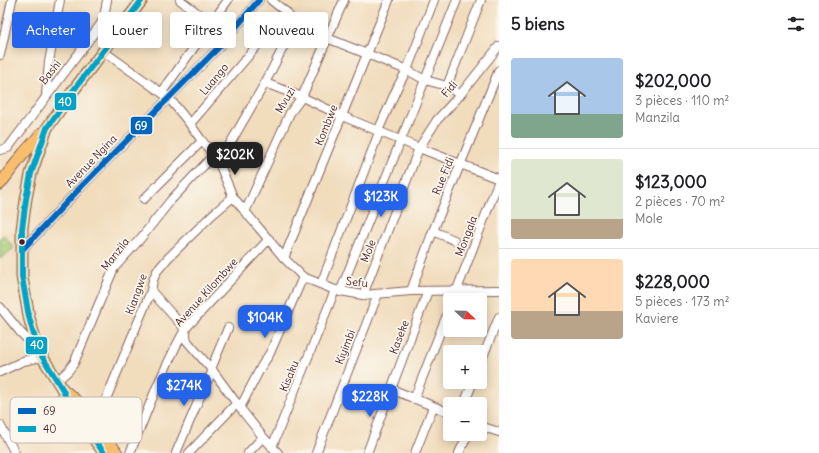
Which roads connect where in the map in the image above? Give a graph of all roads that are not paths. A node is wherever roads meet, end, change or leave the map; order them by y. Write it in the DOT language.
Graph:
graph roads {
  1 [pos="12,0"];
  2 [pos="60,0"];
  3 [pos="107,0"];
  4 [pos="142,0"];
  5 [pos="180,0"];
  6 [pos="228,0"];
  7 [pos="259,0"];
  8 [pos="271,0"];
  9 [pos="344,0"];
  10 [pos="388,0"];
  11 [pos="434,0"];
  12 [pos="457,0"];
  13 [pos="481,0"];
  14 [pos="196,12"];
  15 [pos="220,12"];
  16 [pos="286,12"];
  17 [pos="328,34"];
  18 [pos="328,39"];
  19 [pos="499,46"];
  20 [pos="194,48"];
  21 [pos="255,48"];
  22 [pos="283,48"];
  23 [pos="322,48"];
  24 [pos="104,51"];
  25 [pos="366,54"];
  26 [pos="0,55"];
  27 [pos="407,70"];
  28 [pos="499,70"];
  29 [pos="425,80"];
  30 [pos="265,83"];
  31 [pos="447,86"];
  32 [pos="162,92"];
  33 [pos="460,95"];
  34 [pos="46,96"];
  35 [pos="302,97"];
  36 [pos="169,98"];
  37 [pos="342,116"];
  38 [pos="190,124"];
  39 [pos="47,128"];
  40 [pos="378,131"];
  41 [pos="400,140"];
  42 [pos="202,141"];
  43 [pos="419,148"];
  44 [pos="1,151"];
  45 [pos="214,156"];
  46 [pos="219,164"];
  47 [pos="460,164"];
  48 [pos="499,179"];
  49 [pos="0,184"];
  50 [pos="233,197"];
  51 [pos="144,199"];
  52 [pos="245,212"];
  53 [pos="433,231"];
  54 [pos="269,239"];
  55 [pos="454,240"];
  56 [pos="22,250"];
  57 [pos="284,258"];
  58 [pos="303,277"];
  59 [pos="321,284"];
  60 [pos="499,290"];
  61 [pos="151,291"];
  62 [pos="338,291"];
  63 [pos="411,291"];
  64 [pos="456,291"];
  65 [pos="428,292"];
  66 [pos="378,294"];
  67 [pos="363,295"];
  68 [pos="0,307"];
  69 [pos="499,317"];
  70 [pos="443,325"];
  71 [pos="228,328"];
  72 [pos="185,329"];
  73 [pos="487,347"];
  74 [pos="40,353"];
  75 [pos="212,370"];
  76 [pos="0,372"];
  77 [pos="60,385"];
  78 [pos="391,389"];
  79 [pos="65,397"];
  80 [pos="73,397"];
  81 [pos="107,397"];
  82 [pos="414,399"];
  83 [pos="238,406"];
  84 [pos="433,407"];
  85 [pos="443,411"];
  86 [pos="142,424"];
  87 [pos="0,426"];
  88 [pos="487,428"];
  89 [pos="499,432"];
  90 [pos="263,437"];
  91 [pos="465,441"];
  92 [pos="97,443"];
  93 [pos="110,443"];
  94 [pos="134,443"];
  95 [pos="275,450"];
  96 [pos="15,453"];
  97 [pos="104,453"];
  98 [pos="117,453"];
  99 [pos="130,453"];
  100 [pos="176,453"];
  101 [pos="189,453"];
  102 [pos="248,453"];
  103 [pos="316,453"];
  104 [pos="367,453"];
  105 [pos="415,453"];
  106 [pos="459,453"];
  1 -- 26 [label="street"];
  2 -- 34 [label="street, Bashi"];
  3 -- 34 [label="street, Bashi"];
  4 -- 24 [label="highway"];
  5 -- 14 [label="street"];
  6 -- 15 [label="street"];
  7 -- 36 [label="street, Avenue Ngina"];
  8 -- 16 [label="street"];
  9 -- 17 [label="street, Mvuzi"];
  10 -- 25 [label="street, Kombwe"];
  11 -- 27 [label="street"];
  12 -- 29 [label="street, Kisaku"];
  13 -- 31 [label="street"];
  18 -- 25 [label="street"];
  19 -- 33 [label="street, Fidi"];
  20 -- 32 [label="street"];
  21 -- 38 [label="street, Luango"];
  22 -- 30 [label="street"];
  23 -- 35 [label="street, Mvuzi"];
  24 -- 32 [label="street, Sefu"];
  24 -- 39 [label="highway"];
  25 -- 27 [label="street"];
  25 -- 37 [label="street, Kombwe"];
  27 -- 29 [label="street"];
  27 -- 40 [label="street"];
  28 -- 47 [label="street, Rue Fidi"];
  29 -- 31 [label="street"];
  29 -- 41 [label="street, Kisaku"];
  30 -- 35 [label="street"];
  30 -- 46 [label="street"];
  31 -- 33 [label="street"];
  32 -- 36 [label="street, Sefu"];
  33 -- 43 [label="street, Fidi"];
  34 -- 44 [label="street, Bashi"];
  35 -- 37 [label="street"];
  35 -- 52 [label="street, Mvuzi"];
  36 -- 38 [label="street, Sefu"];
  36 -- 56 [label="street, Avenue Ngina"];
  37 -- 40 [label="street"];
  37 -- 57 [label="street, Kombwe"];
  38 -- 42 [label="street, Sefu"];
  39 -- 49 [label="highway"];
  39 -- 56 [label="highway"];
  40 -- 41 [label="street"];
  40 -- 59 [label="street"];
  41 -- 43 [label="street"];
  41 -- 62 [label="street, Kisaku"];
  42 -- 45 [label="street, Sefu"];
  42 -- 51 [label="street"];
  43 -- 47 [label="street"];
  43 -- 67 [label="street, Mole"];
  45 -- 46 [label="street, Sefu"];
  45 -- 77 [label="street, Manzila"];
  46 -- 50 [label="street, Sefu"];
  47 -- 48 [label="street"];
  47 -- 53 [label="street, Rue Fidi"];
  48 -- 64 [label="street, Mongala"];
  50 -- 52 [label="street, Sefu"];
  50 -- 61 [label="street, Kiangwe"];
  52 -- 54 [label="street, Sefu"];
  53 -- 55 [label="street"];
  53 -- 63 [label="street, Rue Fidi"];
  54 -- 57 [label="street, Sefu"];
  54 -- 72 [label="street, Avenue Kilombwe"];
  56 -- 74 [label="highway"];
  57 -- 58 [label="street, Sefu"];
  58 -- 59 [label="street, Sefu"];
  58 -- 83 [label="street"];
  59 -- 62 [label="street, Sefu"];
  60 -- 64 [label="street, Sefu"];
  61 -- 72 [label="street"];
  61 -- 81 [label="street, Kiangwe"];
  62 -- 67 [label="street, Sefu"];
  62 -- 95 [label="street, Kisaku"];
  63 -- 65 [label="street, Sefu"];
  63 -- 66 [label="street, Sefu"];
  64 -- 65 [label="street, Sefu"];
  65 -- 78 [label="street, Kaseke"];
  66 -- 67 [label="street, Sefu"];
  66 -- 103 [label="street, Kiyimbi"];
  68 -- 74 [label="street"];
  69 -- 73 [label="street"];
  70 -- 82 [label="street"];
  71 -- 75 [label="street"];
  72 -- 75 [label="street"];
  72 -- 86 [label="street, Avenue Kilombwe"];
  74 -- 76 [label="street"];
  74 -- 77 [label="highway"];
  75 -- 83 [label="street"];
  75 -- 100 [label="street"];
  77 -- 79 [label="highway"];
  77 -- 80 [label="highway"];
  78 -- 82 [label="street"];
  78 -- 104 [label="street, Kaseke"];
  82 -- 84 [label="street"];
  83 -- 90 [label="street"];
  83 -- 101 [label="street"];
  84 -- 85 [label="street"];
  84 -- 105 [label="street"];
  87 -- 96 [label="street"];
  88 -- 89 [label="street"];
  90 -- 95 [label="street"];
  90 -- 102 [label="street"];
  91 -- 106 [label="street"];
  92 -- 97 [label="highway"];
  93 -- 98 [label="highway"];
  94 -- 99 [label="street, Avenue Kilombwe"];
}
